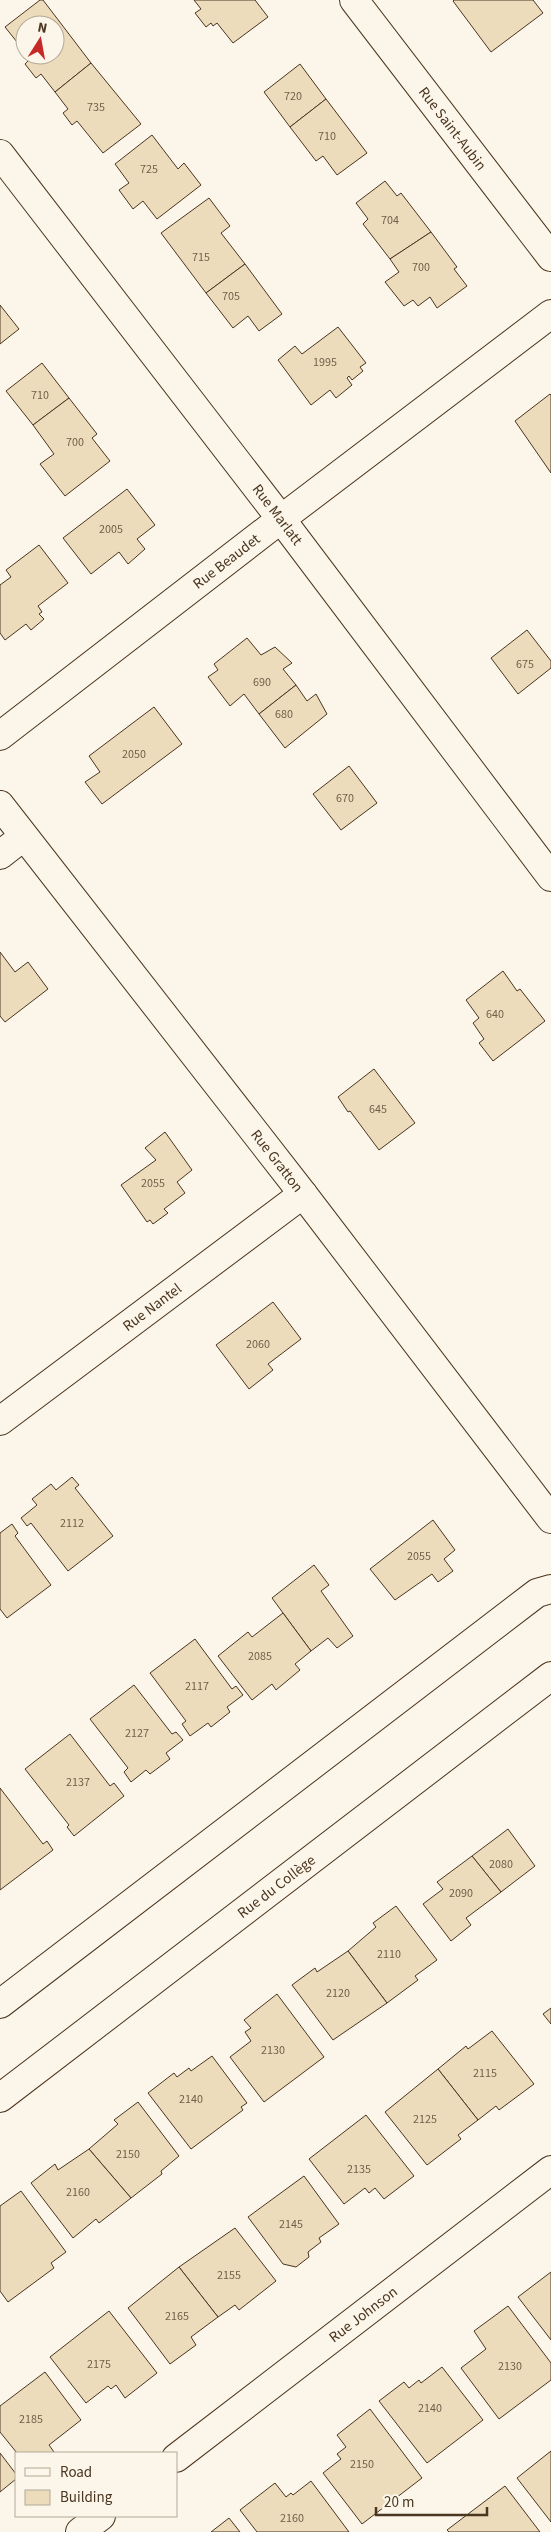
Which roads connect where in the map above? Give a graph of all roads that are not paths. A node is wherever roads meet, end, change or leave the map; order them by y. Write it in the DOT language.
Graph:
graph roads {
  1 [pos="354,0"];
  2 [pos="0,154"];
  3 [pos="551,257"];
  4 [pos="551,314"];
  5 [pos="281,519"];
  6 [pos="0,736"];
  7 [pos="0,805"];
  8 [pos="23,837"];
  9 [pos="0,855"];
  10 [pos="551,877"];
  11 [pos="303,1194"];
  12 [pos="0,1421"];
  13 [pos="551,1519"];
  14 [pos="551,1589"];
  15 [pos="551,1676"];
  16 [pos="0,2004"];
  17 [pos="0,2098"];
  18 [pos="551,2170"];
  19 [pos="178,2456"];
  20 [pos="100,2517"];
  21 [pos="80,2532"];
  1 -- 3 [label="street, Rue Saint-Aubin"];
  2 -- 5 [label="street, Rue Marlatt"];
  4 -- 5 [label="street, Rue Beaudet"];
  5 -- 6 [label="street, Rue Beaudet"];
  5 -- 10 [label="street, Rue Marlatt"];
  7 -- 8 [label="street, Rue Gratton"];
  8 -- 9 [label="street"];
  8 -- 11 [label="street, Rue Gratton"];
  11 -- 12 [label="street, Rue Nantel"];
  11 -- 13 [label="street, Rue Gratton"];
  14 -- 16 [label="street"];
  15 -- 17 [label="street, Rue du Collège"];
  18 -- 19 [label="street, Rue Johnson"];
  20 -- 21 [label="street"];
}
